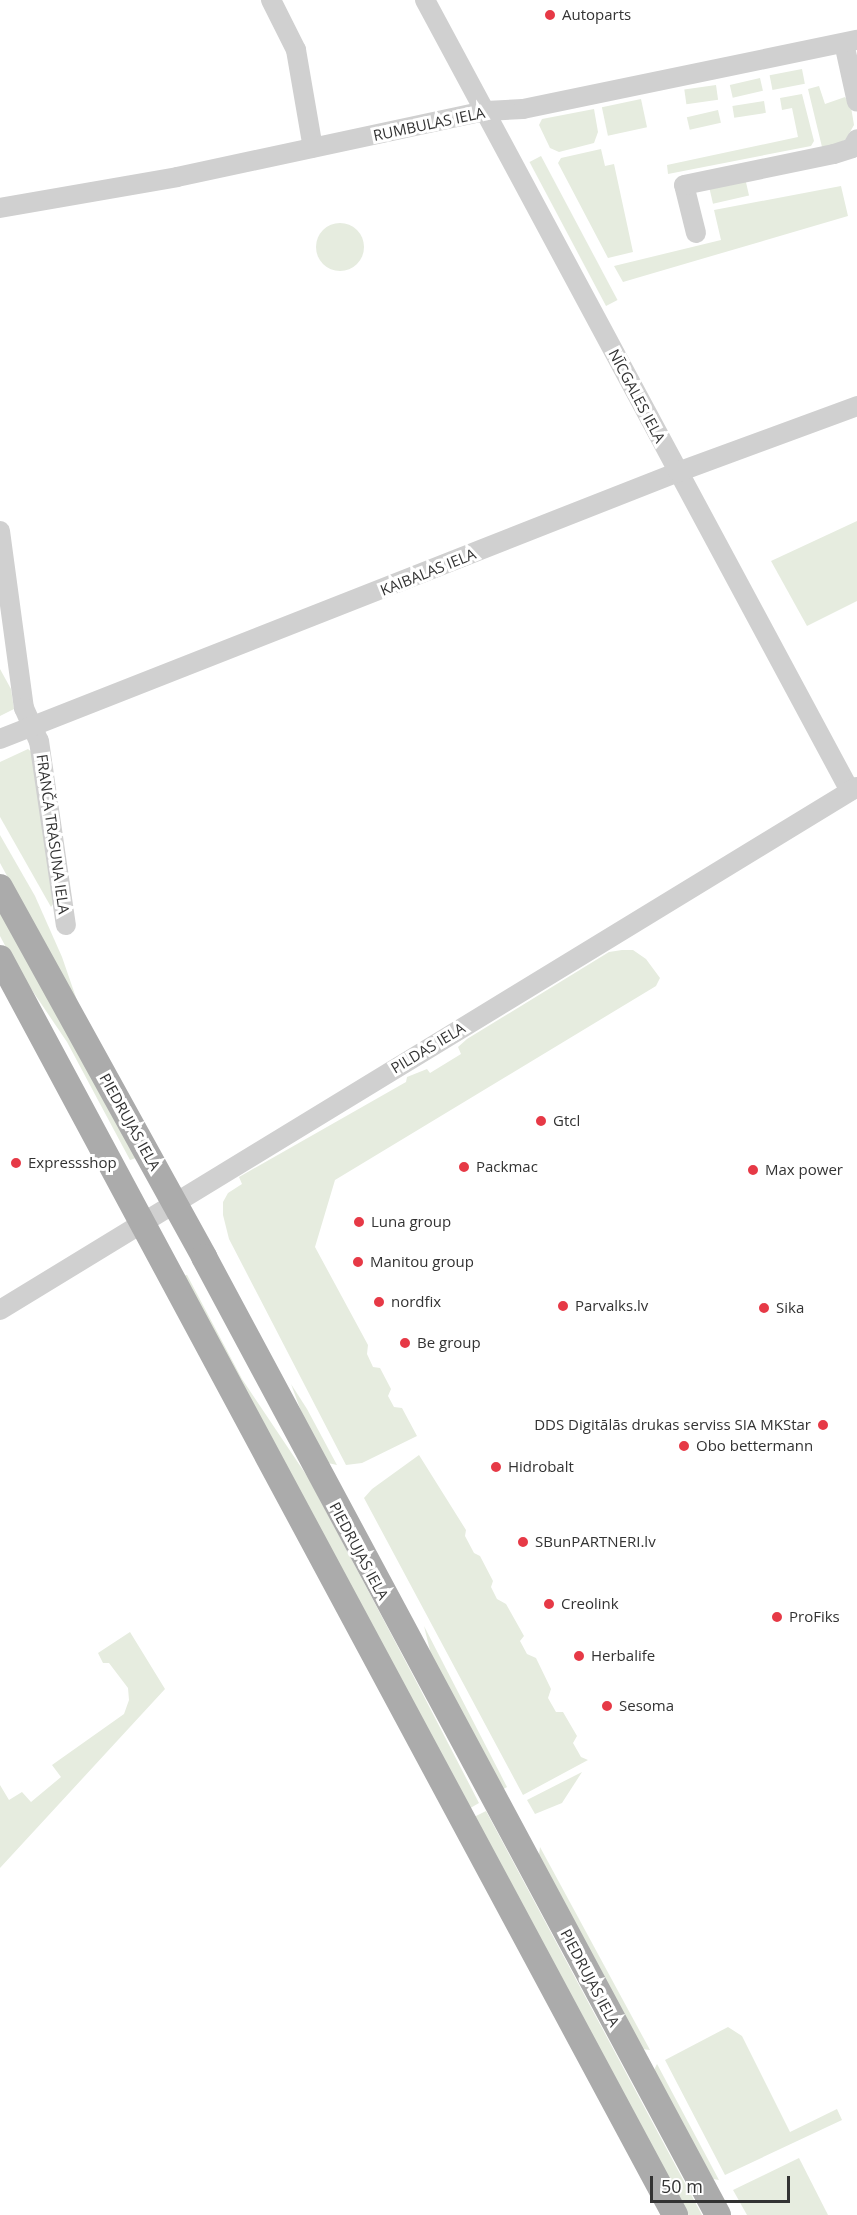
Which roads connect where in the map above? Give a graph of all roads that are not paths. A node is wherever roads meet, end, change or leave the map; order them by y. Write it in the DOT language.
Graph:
graph roads {
  1 [pos="271,0"];
  2 [pos="425,0"];
  3 [pos="850,42"];
  4 [pos="857,102"];
  5 [pos="486,111"];
  6 [pos="857,140"];
  7 [pos="313,148"];
  8 [pos="0,208"];
  9 [pos="696,233"];
  10 [pos="857,406"];
  11 [pos="678,472"];
  12 [pos="0,531"];
  13 [pos="31,724"];
  14 [pos="0,739"];
  15 [pos="853,789"];
  16 [pos="0,887"];
  17 [pos="66,925"];
  18 [pos="0,958"];
  19 [pos="174,1203"];
  20 [pos="143,1222"];
  21 [pos="0,1310"];
  22 [pos="675,2215"];
  23 [pos="718,2215"];
  1 -- 7 [label="street"];
  2 -- 5 [label="street, NĪCGALES IELA"];
  3 -- 4 [label="street"];
  3 -- 5 [label="street, RUMBULAS IELA"];
  5 -- 7 [label="street, RUMBULAS IELA"];
  5 -- 11 [label="street, NĪCGALES IELA"];
  6 -- 9 [label="street"];
  7 -- 8 [label="street, RUMBULAS IELA"];
  10 -- 11 [label="street, KAIBALAS IELA"];
  11 -- 13 [label="street, KAIBALAS IELA"];
  11 -- 15 [label="street, NĪCGALES IELA"];
  12 -- 13 [label="street, FRANČA TRASUNA IELA"];
  13 -- 14 [label="street, KAIBALAS IELA"];
  13 -- 17 [label="street, FRANČA TRASUNA IELA"];
  15 -- 19 [label="street, PILDAS IELA"];
  16 -- 19 [label="main road, PIEDRUJAS IELA"];
  18 -- 20 [label="main road"];
  19 -- 20 [label="street, PILDAS IELA"];
  19 -- 23 [label="main road, PIEDRUJAS IELA"];
  20 -- 21 [label="street, PILDAS IELA"];
  20 -- 22 [label="main road"];
}
